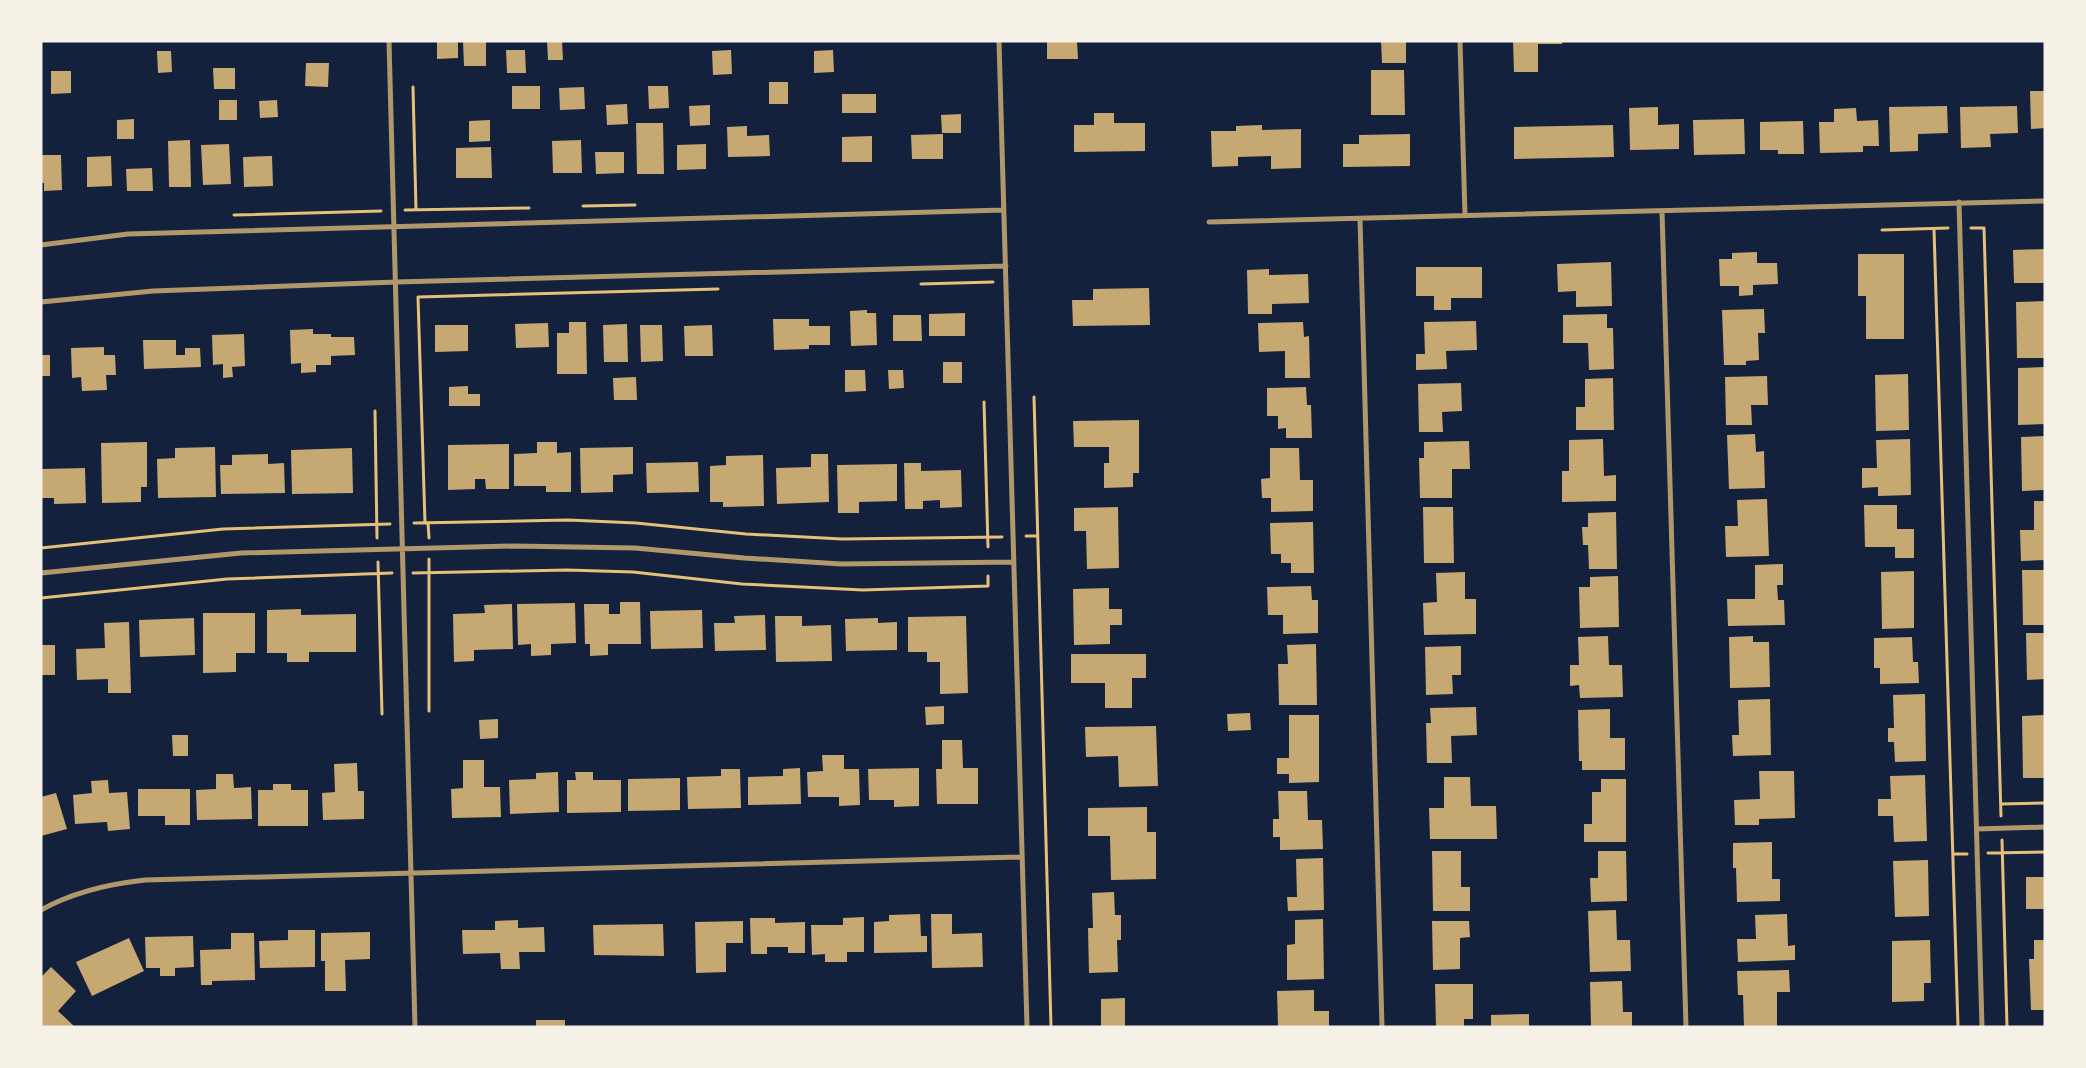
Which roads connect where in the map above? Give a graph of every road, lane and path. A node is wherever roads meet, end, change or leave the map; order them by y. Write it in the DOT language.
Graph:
graph roads {
  1 [pos="389,41"];
  2 [pos="999,41"];
  3 [pos="1460,41"];
  4 [pos="413,86"];
  5 [pos="2045,200"];
  6 [pos="1959,202"];
  7 [pos="635,205"];
  8 [pos="583,206"];
  9 [pos="416,210"];
  10 [pos="1004,210"];
  11 [pos="1662,211"];
  12 [pos="1465,216"];
  13 [pos="1360,219"];
  14 [pos="1209,222"];
  15 [pos="394,227"];
  16 [pos="1984,228"];
  17 [pos="1882,230"];
  18 [pos="41,245"];
  19 [pos="1006,266"];
  20 [pos="396,282"];
  21 [pos="994,282"];
  22 [pos="921,284"];
  23 [pos="718,289"];
  24 [pos="41,302"];
  25 [pos="1034,397"];
  26 [pos="984,402"];
  27 [pos="427,523"];
  28 [pos="402,524"];
  29 [pos="1013,536"];
  30 [pos="1037,536"];
  31 [pos="988,538"];
  32 [pos="988,547"];
  33 [pos="41,548"];
  34 [pos="403,548"];
  35 [pos="429,548"];
  36 [pos="1014,562"];
  37 [pos="429,572"];
  38 [pos="41,574"];
  39 [pos="404,574"];
  40 [pos="988,576"];
  41 [pos="41,598"];
  42 [pos="429,711"];
  43 [pos="2045,803"];
  44 [pos="2001,804"];
  45 [pos="2045,827"];
  46 [pos="2001,828"];
  47 [pos="1977,829"];
  48 [pos="2045,852"];
  49 [pos="2002,853"];
  50 [pos="1952,854"];
  51 [pos="1978,854"];
  52 [pos="1022,858"];
  53 [pos="411,874"];
  54 [pos="41,910"];
  55 [pos="416,1027"];
  56 [pos="1027,1027"];
  57 [pos="1051,1027"];
  58 [pos="1382,1027"];
  59 [pos="1686,1027"];
  60 [pos="1958,1027"];
  61 [pos="1982,1027"];
  62 [pos="2007,1027"];
  1 -- 15 [label="street"];
  2 -- 10 [label="street"];
  3 -- 12 [label="street"];
  4 -- 9 [label="path"];
  5 -- 6 [label="street"];
  6 -- 11 [label="street"];
  6 -- 47 [label="street"];
  7 -- 8 [label="path"];
  10 -- 15 [label="street"];
  10 -- 19 [label="street"];
  11 -- 12 [label="street"];
  11 -- 59 [label="street"];
  12 -- 13 [label="street"];
  13 -- 14 [label="street"];
  13 -- 58 [label="street"];
  15 -- 18 [label="street"];
  15 -- 20 [label="street"];
  16 -- 44 [label="path"];
  17 -- 50 [label="path"];
  19 -- 20 [label="street"];
  19 -- 29 [label="street"];
  20 -- 24 [label="street"];
  20 -- 28 [label="street"];
  21 -- 22 [label="path"];
  23 -- 27 [label="path"];
  25 -- 30 [label="path"];
  26 -- 31 [label="path"];
  27 -- 28 [label="path"];
  27 -- 31 [label="path"];
  27 -- 35 [label="path"];
  28 -- 33 [label="path"];
  28 -- 34 [label="street"];
  29 -- 30 [label="path"];
  29 -- 31 [label="path"];
  29 -- 36 [label="street"];
  30 -- 57 [label="path"];
  31 -- 32 [label="path"];
  34 -- 35 [label="street"];
  34 -- 38 [label="street"];
  34 -- 39 [label="street"];
  35 -- 36 [label="street"];
  35 -- 37 [label="path"];
  36 -- 52 [label="street"];
  37 -- 39 [label="path"];
  37 -- 40 [label="path"];
  37 -- 42 [label="path"];
  39 -- 41 [label="path"];
  39 -- 53 [label="street"];
  43 -- 44 [label="path"];
  44 -- 46 [label="path"];
  45 -- 46 [label="street"];
  46 -- 47 [label="street"];
  46 -- 49 [label="path"];
  47 -- 51 [label="street"];
  48 -- 49 [label="path"];
  49 -- 51 [label="path"];
  49 -- 62 [label="path"];
  50 -- 51 [label="path"];
  50 -- 60 [label="path"];
  51 -- 61 [label="street"];
  52 -- 53 [label="street"];
  52 -- 56 [label="street"];
  53 -- 54 [label="street"];
  53 -- 55 [label="street"];
}
